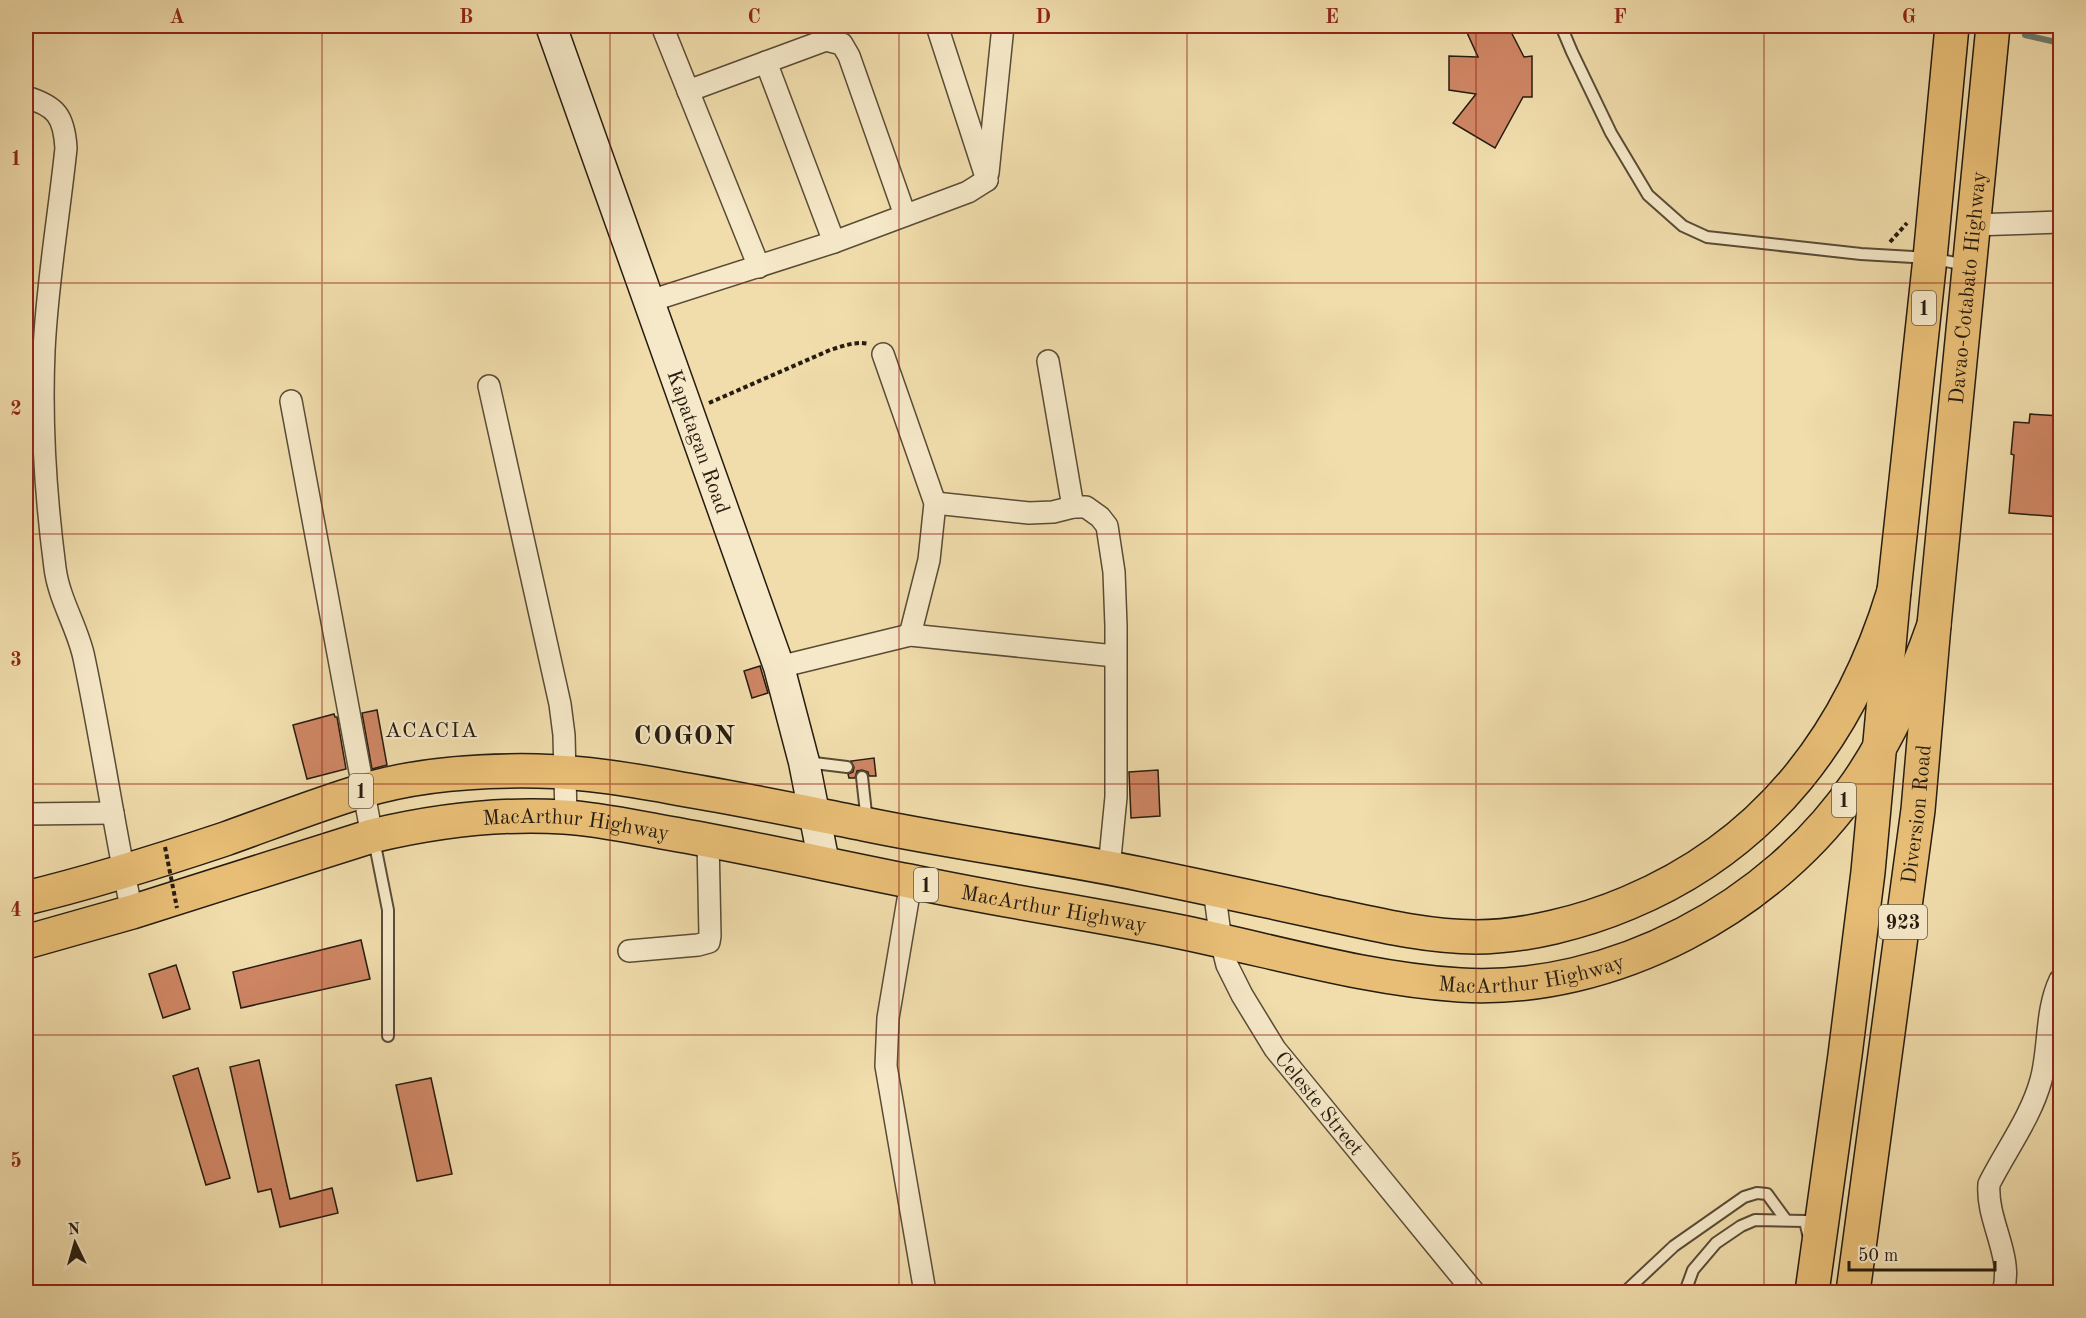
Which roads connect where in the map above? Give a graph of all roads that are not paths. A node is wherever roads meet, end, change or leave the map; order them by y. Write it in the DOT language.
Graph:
graph roads {
  1 [pos="551,26"];
  2 [pos="662,26"];
  3 [pos="938,26"];
  4 [pos="1004,26"];
  5 [pos="1561,26"];
  6 [pos="1952,26"];
  7 [pos="1993,26"];
  8 [pos="766,62"];
  9 [pos="688,91"];
  10 [pos="26,97"];
  11 [pos="987,180"];
  12 [pos="905,215"];
  13 [pos="2061,222"];
  14 [pos="1973,225"];
  15 [pos="834,242"];
  16 [pos="1930,258"];
  17 [pos="1969,265"];
  18 [pos="759,267"];
  19 [pos="650,301"];
  20 [pos="883,354"];
  21 [pos="1048,361"];
  22 [pos="489,386"];
  23 [pos="291,401"];
  24 [pos="935,503"];
  25 [pos="1073,507"];
  26 [pos="1941,550"];
  27 [pos="1894,591"];
  28 [pos="1934,625"];
  29 [pos="910,635"];
  30 [pos="1115,656"];
  31 [pos="779,667"];
  32 [pos="1879,748"];
  33 [pos="804,762"];
  34 [pos="848,767"];
  35 [pos="565,772"];
  36 [pos="862,777"];
  37 [pos="363,790"];
  38 [pos="113,813"];
  39 [pos="814,813"];
  40 [pos="26,814"];
  41 [pos="566,817"];
  42 [pos="867,825"];
  43 [pos="372,836"];
  44 [pos="708,840"];
  45 [pos="1804,848"];
  46 [pos="824,863"];
  47 [pos="1110,868"];
  48 [pos="124,871"];
  49 [pos="1868,872"];
  50 [pos="911,882"];
  51 [pos="1214,889"];
  52 [pos="26,897"];
  53 [pos="132,912"];
  54 [pos="1221,941"];
  55 [pos="26,942"];
  56 [pos="629,951"];
  57 [pos="2061,980"];
  58 [pos="388,1036"];
  59 [pos="1786,1220"];
  60 [pos="1813,1281"];
  61 [pos="926,1293"];
  62 [pos="1474,1293"];
  63 [pos="1625,1293"];
  64 [pos="1685,1293"];
  65 [pos="1853,1293"];
  66 [pos="2003,1293"];
  1 -- 19 [label="main road, Kapatagan Road"];
  2 -- 9 [label="street"];
  3 -- 11 [label="street"];
  4 -- 11 [label="street"];
  5 -- 16 [label="lane"];
  6 -- 16 [label="highway, Davao-Cotabato Highway / 1"];
  7 -- 14 [label="highway, Davao-Cotabato Highway / 1"];
  8 -- 9 [label="street"];
  8 -- 12 [label="street"];
  8 -- 15 [label="street"];
  9 -- 18 [label="street"];
  10 -- 38 [label="street"];
  11 -- 12 [label="street"];
  12 -- 15 [label="street"];
  13 -- 14 [label="street"];
  14 -- 17 [label="highway, Davao-Cotabato Highway / 1"];
  15 -- 18 [label="street"];
  16 -- 17 [label="lane"];
  16 -- 27 [label="highway, Davao-Cotabato Highway / 1"];
  17 -- 26 [label="highway, Davao-Cotabato Highway / 1"];
  18 -- 19 [label="street"];
  19 -- 31 [label="main road, Kapatagan Road"];
  20 -- 24 [label="street"];
  21 -- 25 [label="street"];
  22 -- 35 [label="street"];
  23 -- 37 [label="street"];
  24 -- 25 [label="street"];
  24 -- 29 [label="street"];
  25 -- 30 [label="street"];
  26 -- 28 [label="highway, Diversion Road / 923"];
  27 -- 32 [label="highway, Diversion Road / 923"];
  27 -- 51 [label="highway, MacArthur Highway / 1"];
  28 -- 32 [label="highway, MacArthur Highway / 1"];
  28 -- 65 [label="highway, Diversion Road / 923"];
  29 -- 30 [label="street"];
  29 -- 31 [label="street"];
  30 -- 47 [label="street"];
  31 -- 33 [label="main road, Kapatagan Road"];
  32 -- 45 [label="highway, MacArthur Highway / 1"];
  32 -- 49 [label="highway, Diversion Road / 923"];
  33 -- 34 [label="lane"];
  33 -- 39 [label="main road, Kapatagan Road"];
  35 -- 37 [label="highway, MacArthur Highway / 1"];
  35 -- 39 [label="highway, MacArthur Highway / 1"];
  35 -- 41 [label="street"];
  36 -- 42 [label="lane"];
  37 -- 43 [label="street"];
  37 -- 48 [label="highway, MacArthur Highway / 1"];
  38 -- 40 [label="street"];
  38 -- 48 [label="street"];
  39 -- 42 [label="highway, MacArthur Highway / 1"];
  39 -- 46 [label="main road, Kapatagan Road"];
  41 -- 43 [label="highway, MacArthur Highway / 1"];
  41 -- 44 [label="highway, MacArthur Highway / 1"];
  42 -- 47 [label="highway, MacArthur Highway / 1"];
  43 -- 53 [label="highway, MacArthur Highway / 1"];
  43 -- 58 [label="lane"];
  44 -- 46 [label="highway, MacArthur Highway / 1"];
  44 -- 56 [label="street"];
  45 -- 49 [label="highway"];
  45 -- 54 [label="highway, MacArthur Highway / 1"];
  46 -- 50 [label="highway, MacArthur Highway / 1"];
  47 -- 51 [label="highway, MacArthur Highway / 1"];
  48 -- 52 [label="highway, MacArthur Highway / 1"];
  48 -- 53 [label="street"];
  49 -- 60 [label="highway, Diversion Road / 923"];
  50 -- 54 [label="highway, MacArthur Highway / 1"];
  50 -- 61 [label="street"];
  51 -- 54 [label="street, Celeste Street"];
  53 -- 55 [label="highway, MacArthur Highway / 1"];
  54 -- 62 [label="street, Celeste Street"];
  57 -- 66 [label="street"];
  59 -- 60 [label="lane"];
  59 -- 63 [label="lane"];
  59 -- 64 [label="lane"];
}
